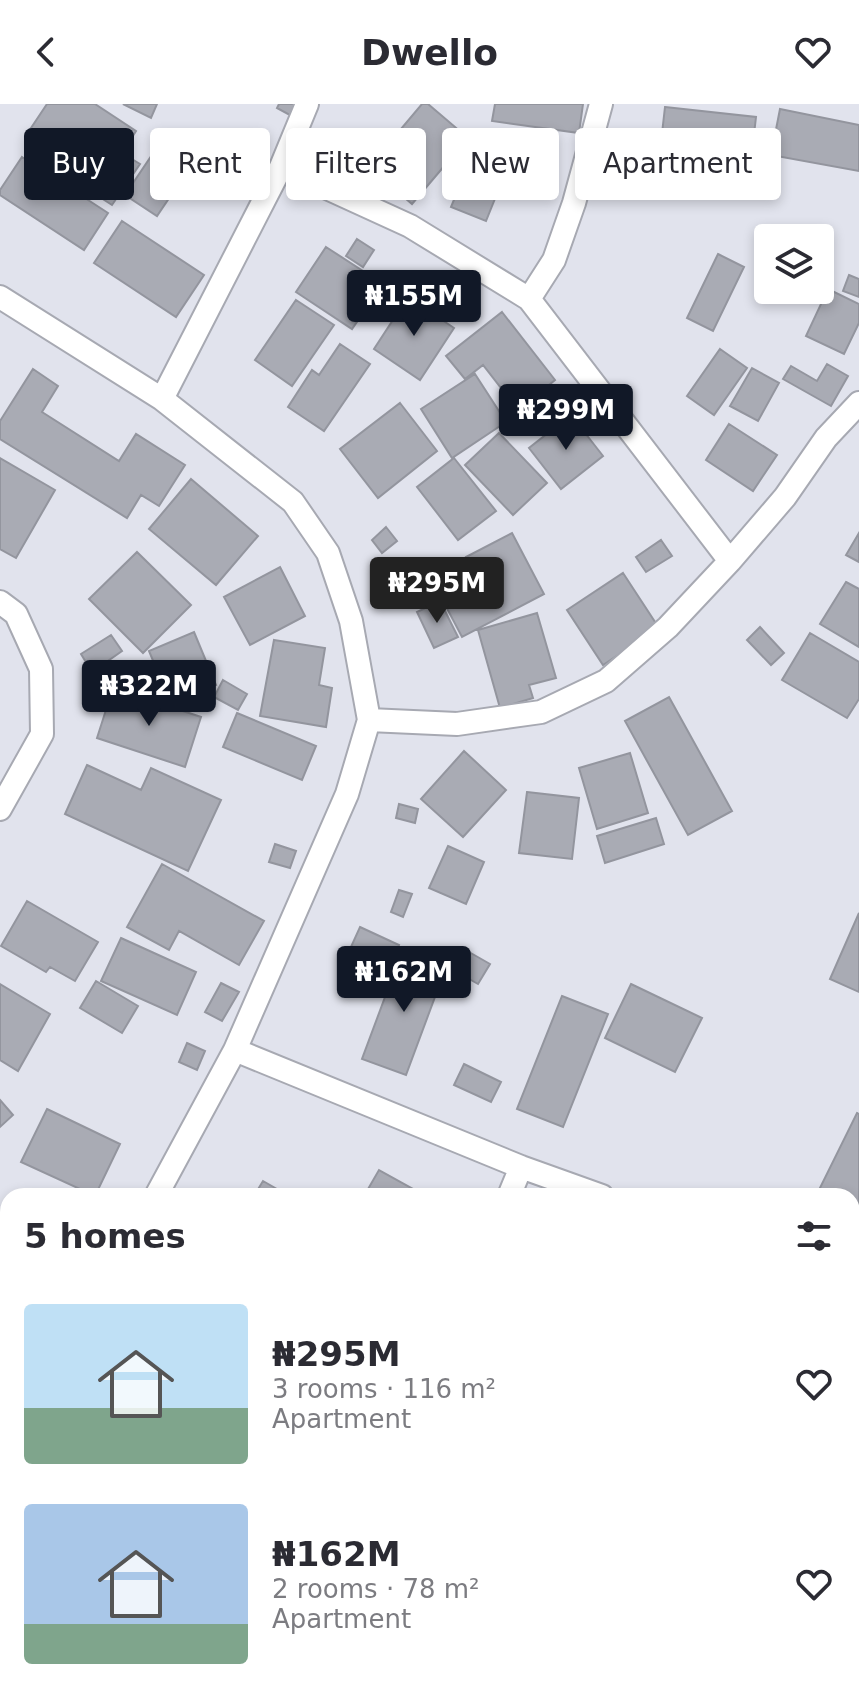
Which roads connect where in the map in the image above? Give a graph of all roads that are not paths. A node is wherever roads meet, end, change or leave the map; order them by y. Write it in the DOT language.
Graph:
graph roads {
  1 [pos="307,104"];
  2 [pos="601,104"];
  3 [pos="281,167"];
  4 [pos="0,297"];
  5 [pos="529,299"];
  6 [pos="162,399"];
  7 [pos="859,403"];
  8 [pos="730,561"];
  9 [pos="0,602"];
  10 [pos="369,720"];
  11 [pos="0,809"];
  12 [pos="235,1050"];
  13 [pos="521,1167"];
  14 [pos="160,1188"];
  15 [pos="512,1188"];
  16 [pos="580,1188"];
  1 -- 3 [label="street"];
  2 -- 5 [label="street"];
  3 -- 5 [label="street"];
  3 -- 6 [label="street"];
  4 -- 6 [label="street"];
  5 -- 8 [label="street"];
  6 -- 10 [label="street"];
  7 -- 8 [label="street"];
  8 -- 10 [label="street"];
  9 -- 11 [label="street"];
  10 -- 12 [label="street"];
  12 -- 13 [label="street"];
  12 -- 14 [label="street"];
  13 -- 15 [label="street"];
  13 -- 16 [label="street"];
}
